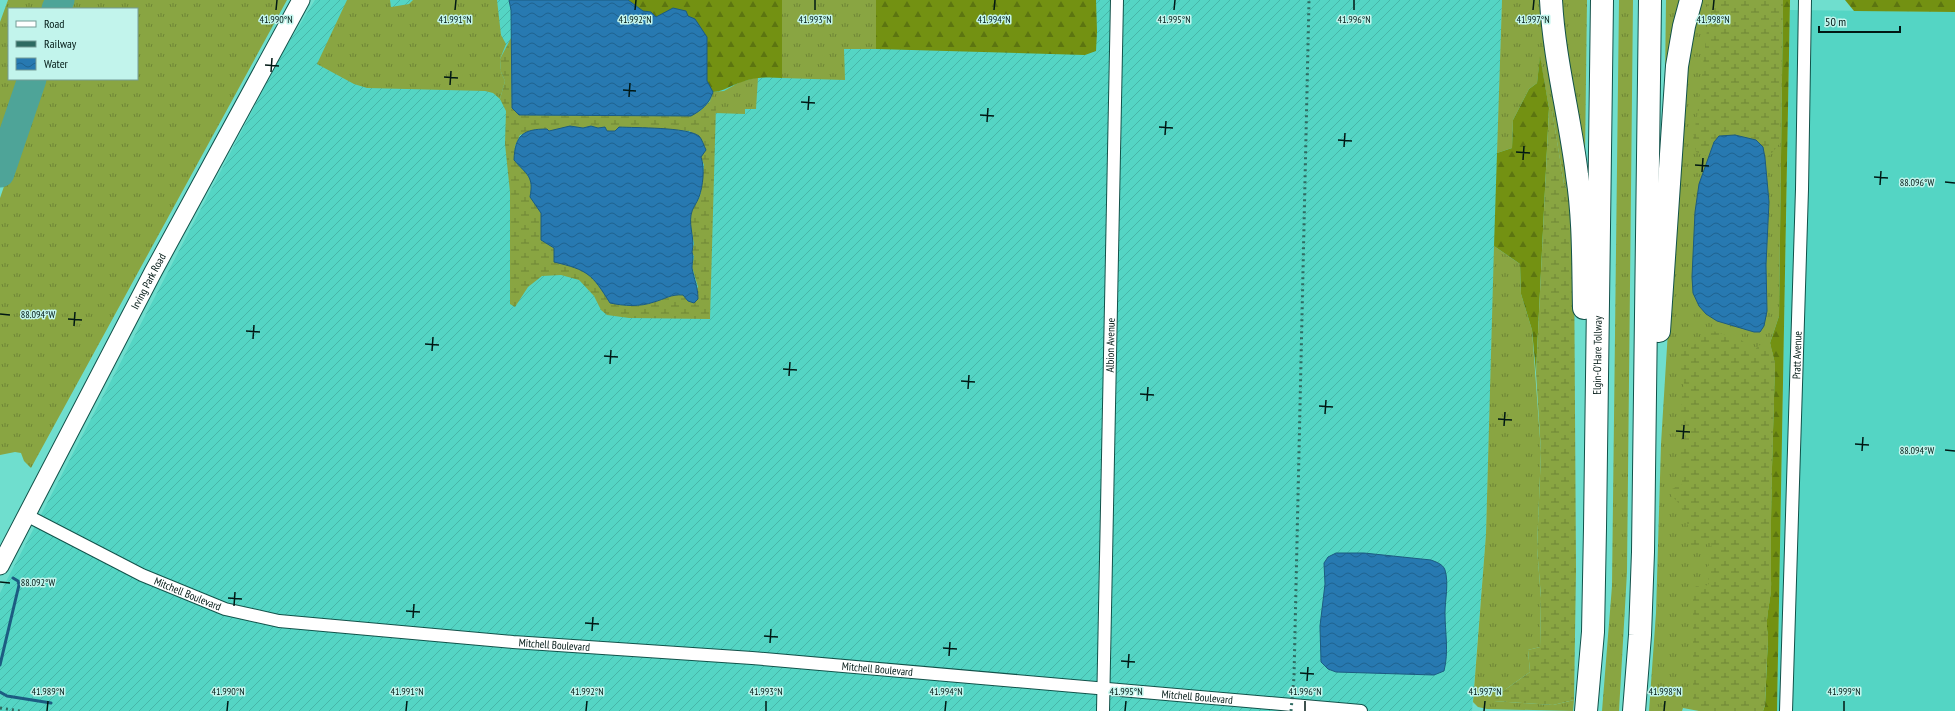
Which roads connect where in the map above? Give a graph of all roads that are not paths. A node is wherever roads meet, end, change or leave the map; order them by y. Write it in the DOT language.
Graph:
graph roads {
  1 [pos="301,0"];
  2 [pos="1117,0"];
  3 [pos="1551,0"];
  4 [pos="1602,0"];
  5 [pos="1650,0"];
  6 [pos="1691,0"];
  7 [pos="1805,0"];
  8 [pos="1643,483"];
  9 [pos="26,515"];
  10 [pos="1596,528"];
  11 [pos="0,566"];
  12 [pos="1104,689"];
  13 [pos="1587,701"];
  14 [pos="1635,703"];
  15 [pos="1103,711"];
  16 [pos="1361,711"];
  17 [pos="1786,711"];
  1 -- 9 [label="main road, Irving Park Road"];
  2 -- 12 [label="street, Albion Avenue"];
  3 -- 10 [label="highway"];
  4 -- 10 [label="highway, Elgin-O'Hare Tollway"];
  5 -- 8 [label="highway"];
  6 -- 8 [label="highway"];
  7 -- 17 [label="street, Pratt Avenue"];
  8 -- 14 [label="highway"];
  9 -- 11 [label="main road, Irving Park Road"];
  9 -- 12 [label="street, Mitchell Boulevard"];
  10 -- 13 [label="highway, Elgin-O'Hare Tollway"];
  12 -- 15 [label="street"];
  12 -- 16 [label="street, Mitchell Boulevard"];
}
